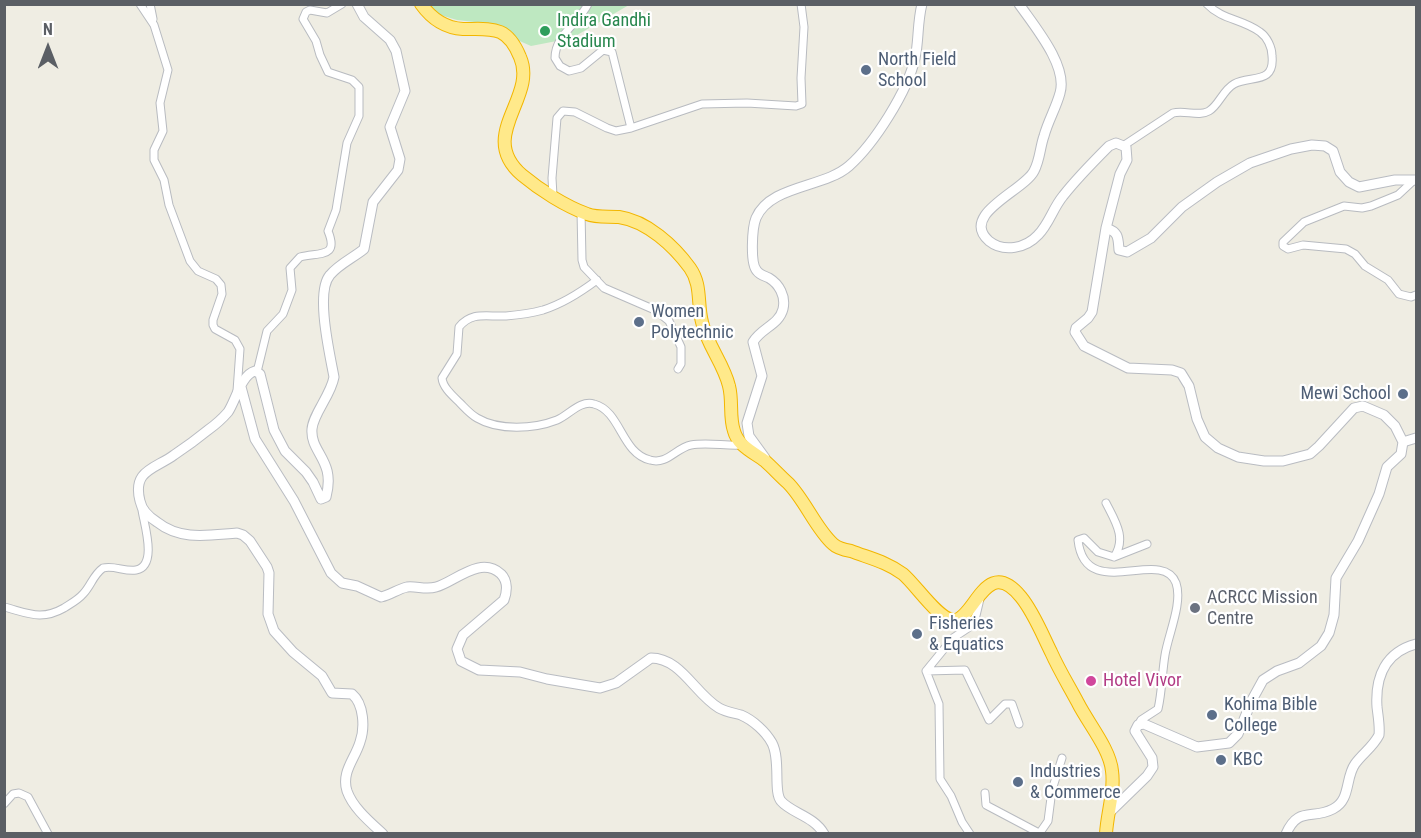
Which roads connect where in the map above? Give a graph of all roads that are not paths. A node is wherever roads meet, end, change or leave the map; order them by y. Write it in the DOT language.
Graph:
graph roads {
  1 [pos="140,4"];
  2 [pos="150,4"];
  3 [pos="342,4"];
  4 [pos="357,4"];
  5 [pos="421,4"];
  6 [pos="588,4"];
  7 [pos="801,4"];
  8 [pos="922,4"];
  9 [pos="1019,4"];
  10 [pos="1207,4"];
  11 [pos="154,24"];
  12 [pos="631,129"];
  13 [pos="1123,146"];
  14 [pos="1414,180"];
  15 [pos="553,196"];
  16 [pos="581,211"];
  17 [pos="1106,228"];
  18 [pos="597,280"];
  19 [pos="1416,296"];
  20 [pos="678,369"];
  21 [pos="257,372"];
  22 [pos="239,392"];
  23 [pos="1416,438"];
  24 [pos="1404,442"];
  25 [pos="743,445"];
  26 [pos="772,469"];
  27 [pos="140,502"];
  28 [pos="1106,503"];
  29 [pos="1147,544"];
  30 [pos="1114,556"];
  31 [pos="983,588"];
  32 [pos="4,607"];
  33 [pos="1416,644"];
  34 [pos="926,671"];
  35 [pos="1019,724"];
  36 [pos="1137,725"];
  37 [pos="1062,758"];
  38 [pos="985,793"];
  39 [pos="4,804"];
  40 [pos="1107,815"];
  41 [pos="1039,833"];
  42 [pos="48,834"];
  43 [pos="383,834"];
  44 [pos="824,834"];
  45 [pos="970,834"];
  46 [pos="1106,834"];
  47 [pos="1286,834"];
  1 -- 11 [label="street"];
  2 -- 11 [label="street"];
  3 -- 21 [label="street"];
  4 -- 21 [label="street"];
  5 -- 15 [label="highway"];
  6 -- 12 [label="street"];
  7 -- 12 [label="street"];
  8 -- 26 [label="street"];
  9 -- 13 [label="street"];
  10 -- 13 [label="street"];
  11 -- 22 [label="street"];
  12 -- 15 [label="street"];
  13 -- 17 [label="street"];
  14 -- 17 [label="street"];
  14 -- 19 [label="street"];
  15 -- 16 [label="highway"];
  16 -- 18 [label="street"];
  16 -- 25 [label="highway"];
  17 -- 24 [label="street"];
  18 -- 20 [label="street"];
  18 -- 25 [label="street"];
  21 -- 22 [label="street"];
  22 -- 27 [label="street"];
  22 -- 44 [label="street"];
  23 -- 24 [label="street"];
  24 -- 36 [label="street"];
  25 -- 26 [label="highway"];
  26 -- 31 [label="highway"];
  27 -- 32 [label="street"];
  27 -- 43 [label="street"];
  28 -- 30 [label="street"];
  29 -- 30 [label="street"];
  30 -- 36 [label="street"];
  31 -- 34 [label="street"];
  31 -- 40 [label="highway"];
  33 -- 47 [label="street"];
  34 -- 35 [label="street"];
  34 -- 45 [label="street"];
  36 -- 40 [label="street"];
  37 -- 41 [label="street"];
  38 -- 41 [label="street"];
  39 -- 42 [label="street"];
  40 -- 46 [label="highway"];
}
